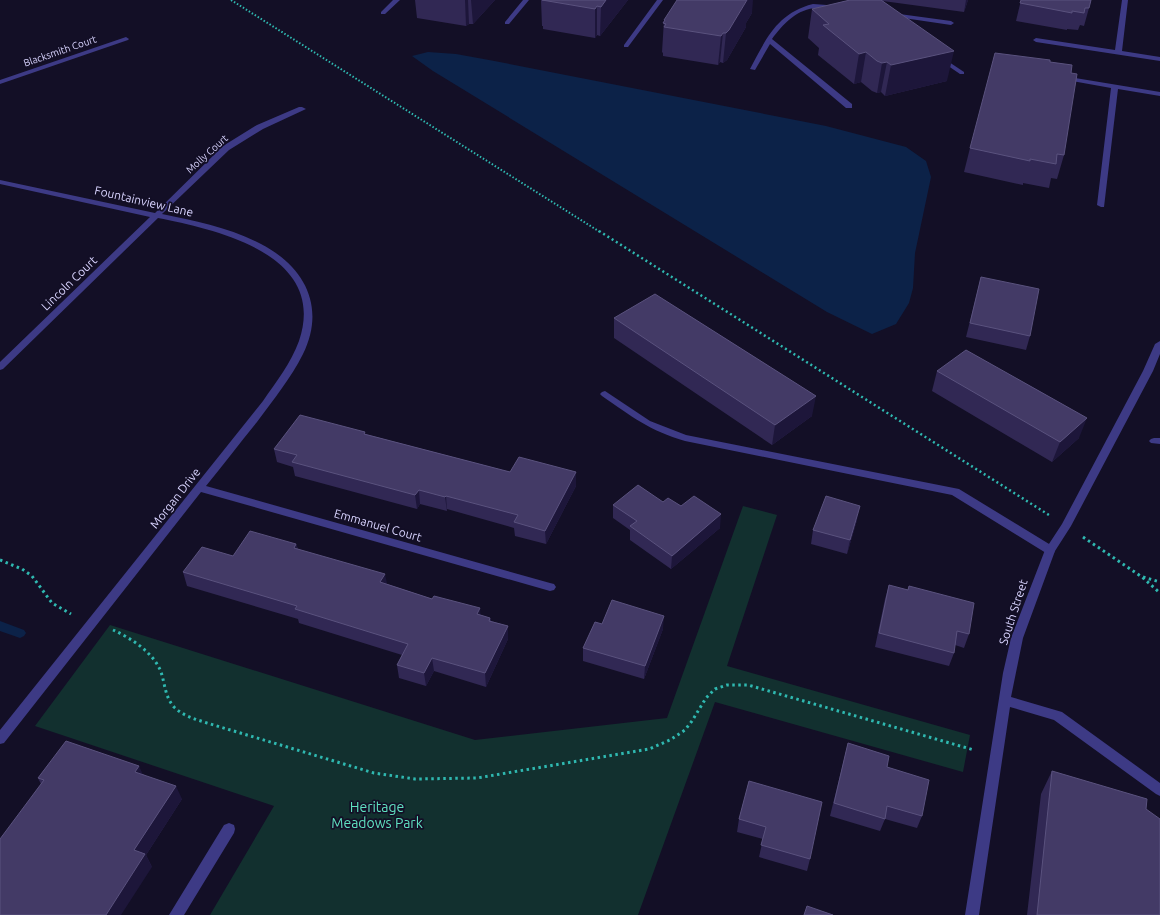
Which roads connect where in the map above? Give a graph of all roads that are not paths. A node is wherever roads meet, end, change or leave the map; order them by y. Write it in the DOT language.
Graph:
graph roads {
  1 [pos="397,0"];
  2 [pos="526,0"];
  3 [pos="660,0"];
  4 [pos="804,0"];
  5 [pos="1125,0"];
  6 [pos="811,7"];
  7 [pos="840,8"];
  8 [pos="383,12"];
  9 [pos="507,23"];
  10 [pos="951,23"];
  11 [pos="898,24"];
  12 [pos="126,38"];
  13 [pos="769,40"];
  14 [pos="1036,40"];
  15 [pos="626,46"];
  16 [pos="932,52"];
  17 [pos="1118,52"];
  18 [pos="1160,59"];
  19 [pos="753,69"];
  20 [pos="962,73"];
  21 [pos="1053,76"];
  22 [pos="0,82"];
  23 [pos="1115,87"];
  24 [pos="1160,94"];
  25 [pos="849,106"];
  26 [pos="302,109"];
  27 [pos="0,182"];
  28 [pos="1101,205"];
  29 [pos="156,216"];
  30 [pos="277,258"];
  31 [pos="1160,344"];
  32 [pos="0,367"];
  33 [pos="605,394"];
  34 [pos="200,488"];
  35 [pos="1050,550"];
  36 [pos="550,587"];
  37 [pos="1005,700"];
  38 [pos="0,739"];
  39 [pos="1160,790"];
  40 [pos="229,829"];
  41 [pos="176,915"];
  42 [pos="972,915"];
  1 -- 8 [label="street"];
  2 -- 9 [label="street"];
  3 -- 15 [label="street"];
  4 -- 6 [label="street"];
  5 -- 17 [label="street"];
  6 -- 7 [label="street"];
  6 -- 13 [label="street"];
  10 -- 11 [label="street"];
  12 -- 22 [label="street, Blacksmith Court"];
  13 -- 19 [label="street"];
  13 -- 25 [label="street"];
  14 -- 17 [label="street"];
  16 -- 20 [label="street"];
  17 -- 18 [label="street"];
  21 -- 23 [label="street"];
  23 -- 24 [label="street"];
  23 -- 28 [label="street"];
  26 -- 29 [label="street, Molly Court"];
  27 -- 29 [label="street, Fountainview Lane"];
  29 -- 30 [label="street, Fountainview Lane"];
  29 -- 32 [label="street, Lincoln Court"];
  30 -- 34 [label="street, Morgan Drive"];
  31 -- 35 [label="street, South Street"];
  33 -- 35 [label="street"];
  34 -- 36 [label="street, Emmanuel Court"];
  34 -- 38 [label="street, Morgan Drive"];
  35 -- 37 [label="street, South Street"];
  37 -- 39 [label="street"];
  37 -- 42 [label="street, South Street"];
  40 -- 41 [label="street"];
}
